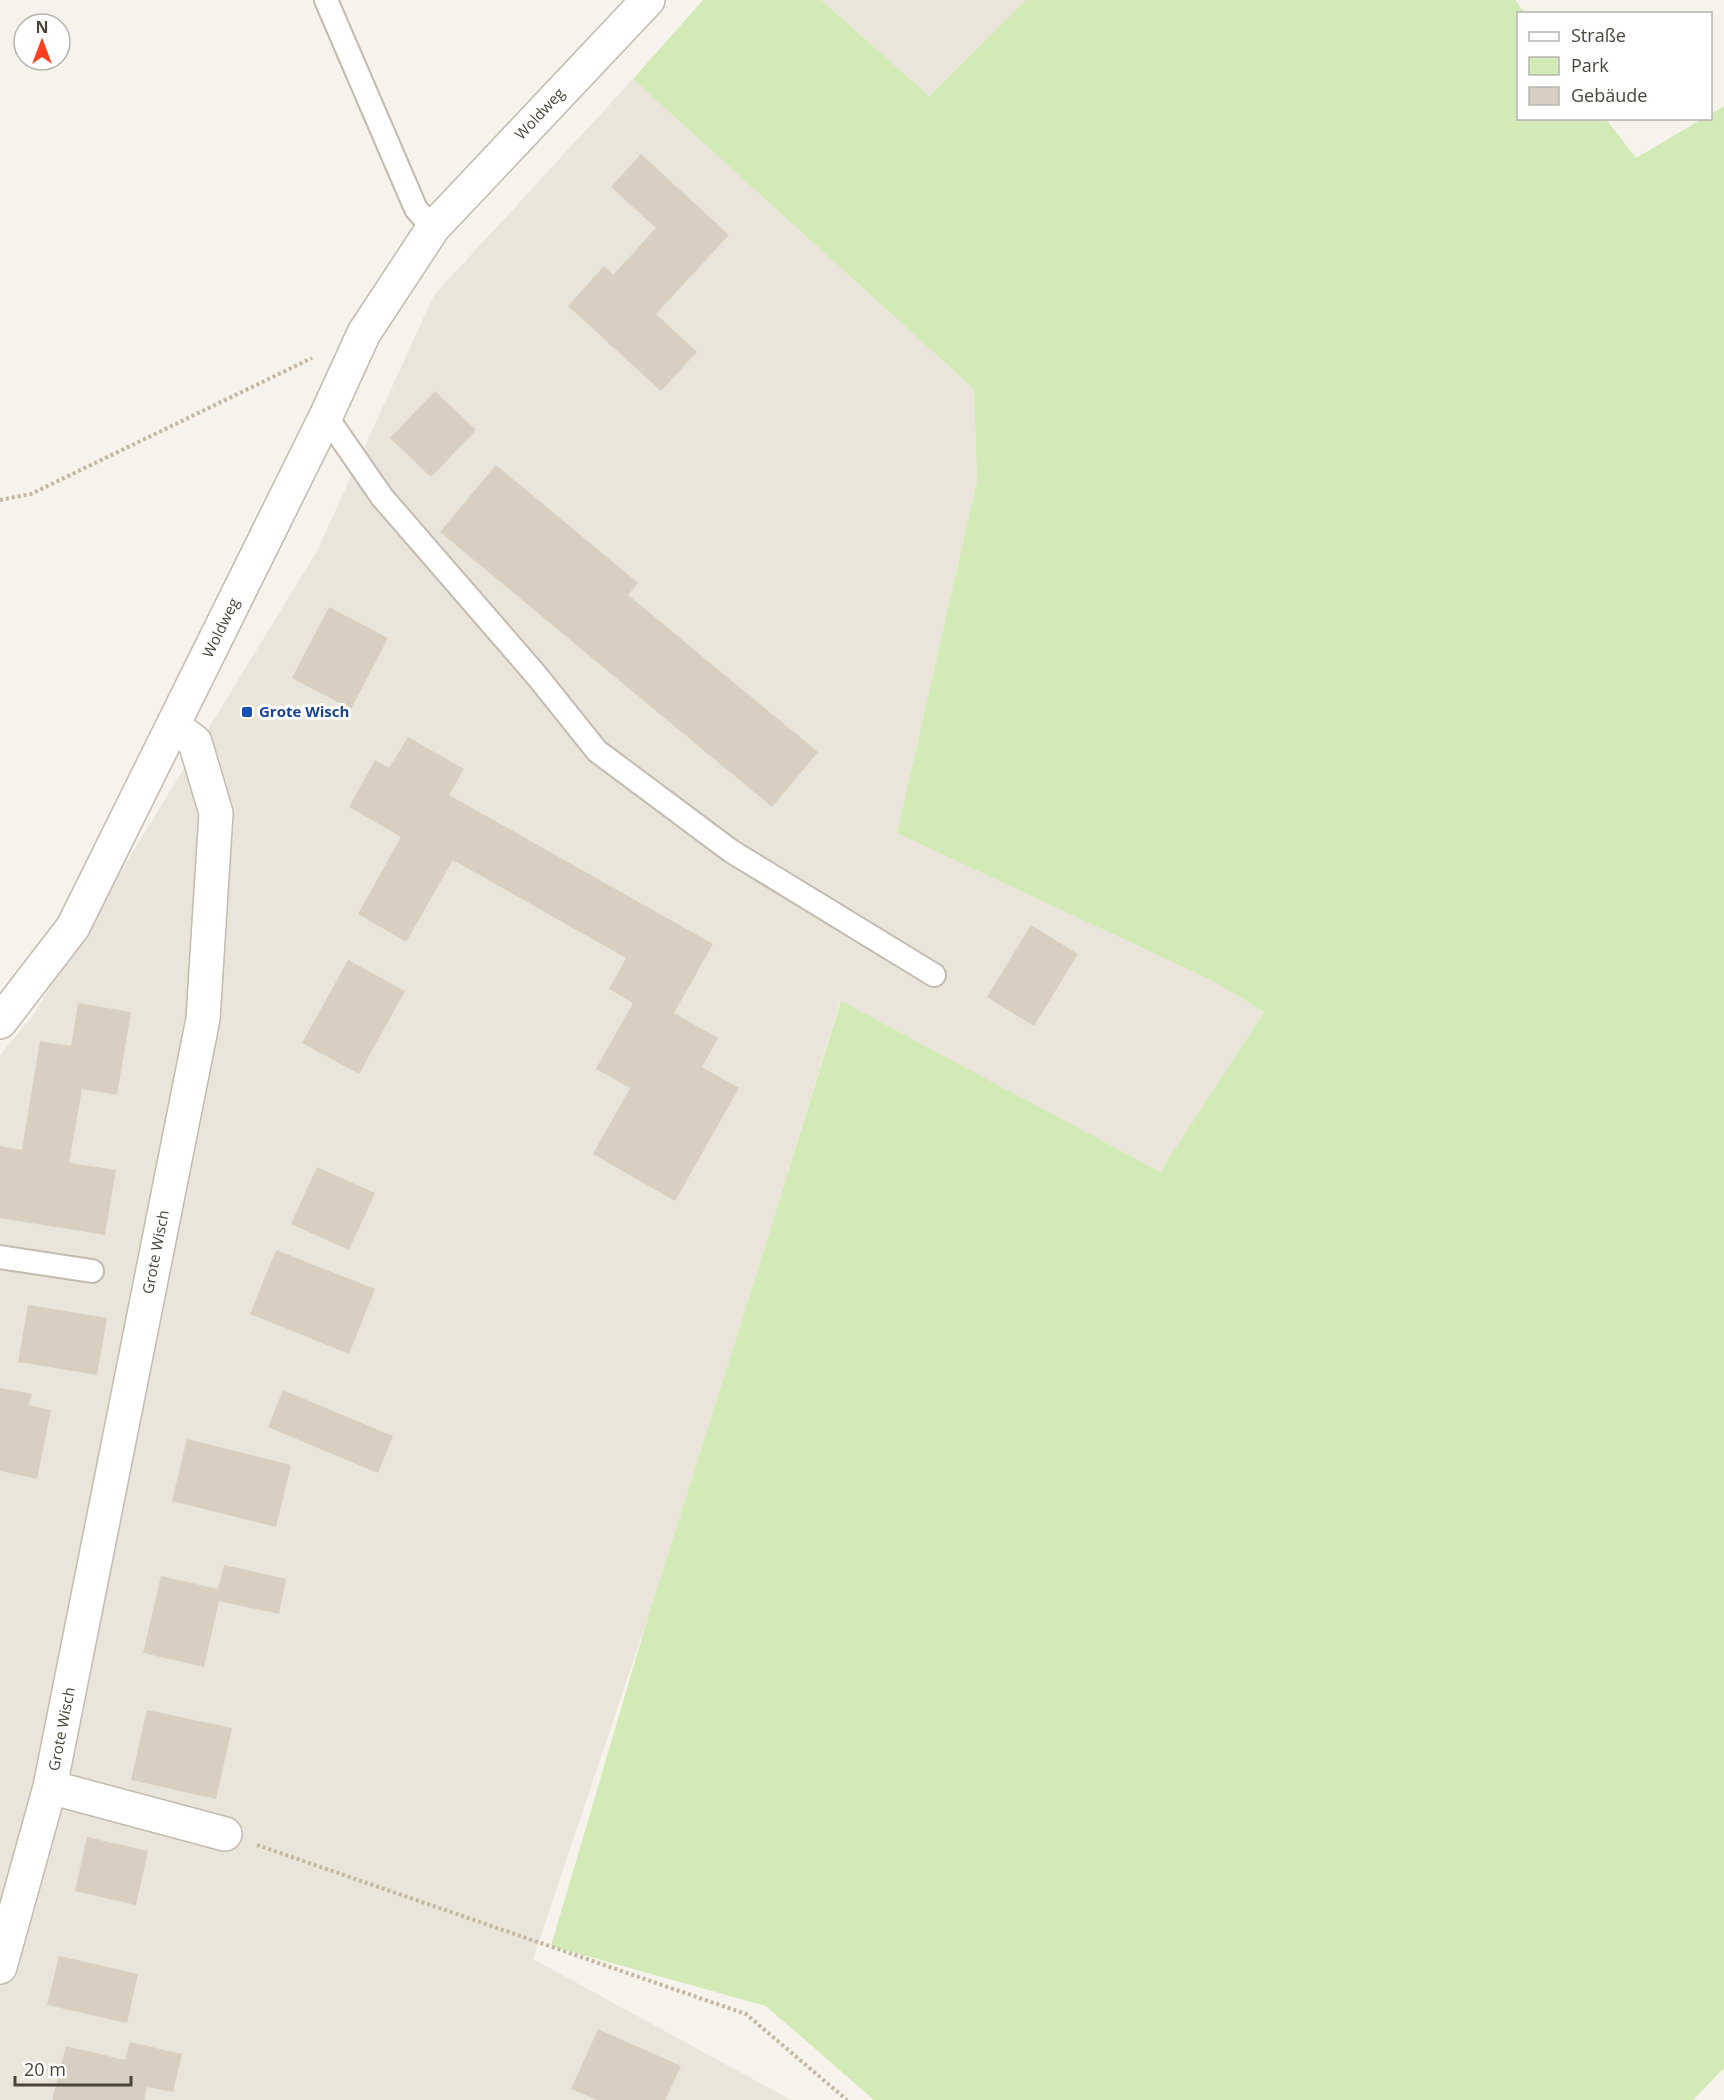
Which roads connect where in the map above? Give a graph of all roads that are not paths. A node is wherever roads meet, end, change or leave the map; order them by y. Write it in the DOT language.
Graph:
graph roads {
  1 [pos="326,0"];
  2 [pos="648,0"];
  3 [pos="433,228"];
  4 [pos="326,416"];
  5 [pos="173,725"];
  6 [pos="934,975"];
  7 [pos="0,1022"];
  8 [pos="0,1257"];
  9 [pos="92,1271"];
  10 [pos="50,1787"];
  11 [pos="225,1834"];
  12 [pos="0,1967"];
  1 -- 3 [label="lane"];
  2 -- 3 [label="street, Woldweg"];
  3 -- 4 [label="street, Woldweg"];
  4 -- 5 [label="street, Woldweg"];
  4 -- 6 [label="lane"];
  5 -- 7 [label="street, Woldweg"];
  5 -- 10 [label="street, Grote Wisch"];
  8 -- 9 [label="lane"];
  10 -- 11 [label="street, Grote Wisch"];
  10 -- 12 [label="street, Grote Wisch"];
}
